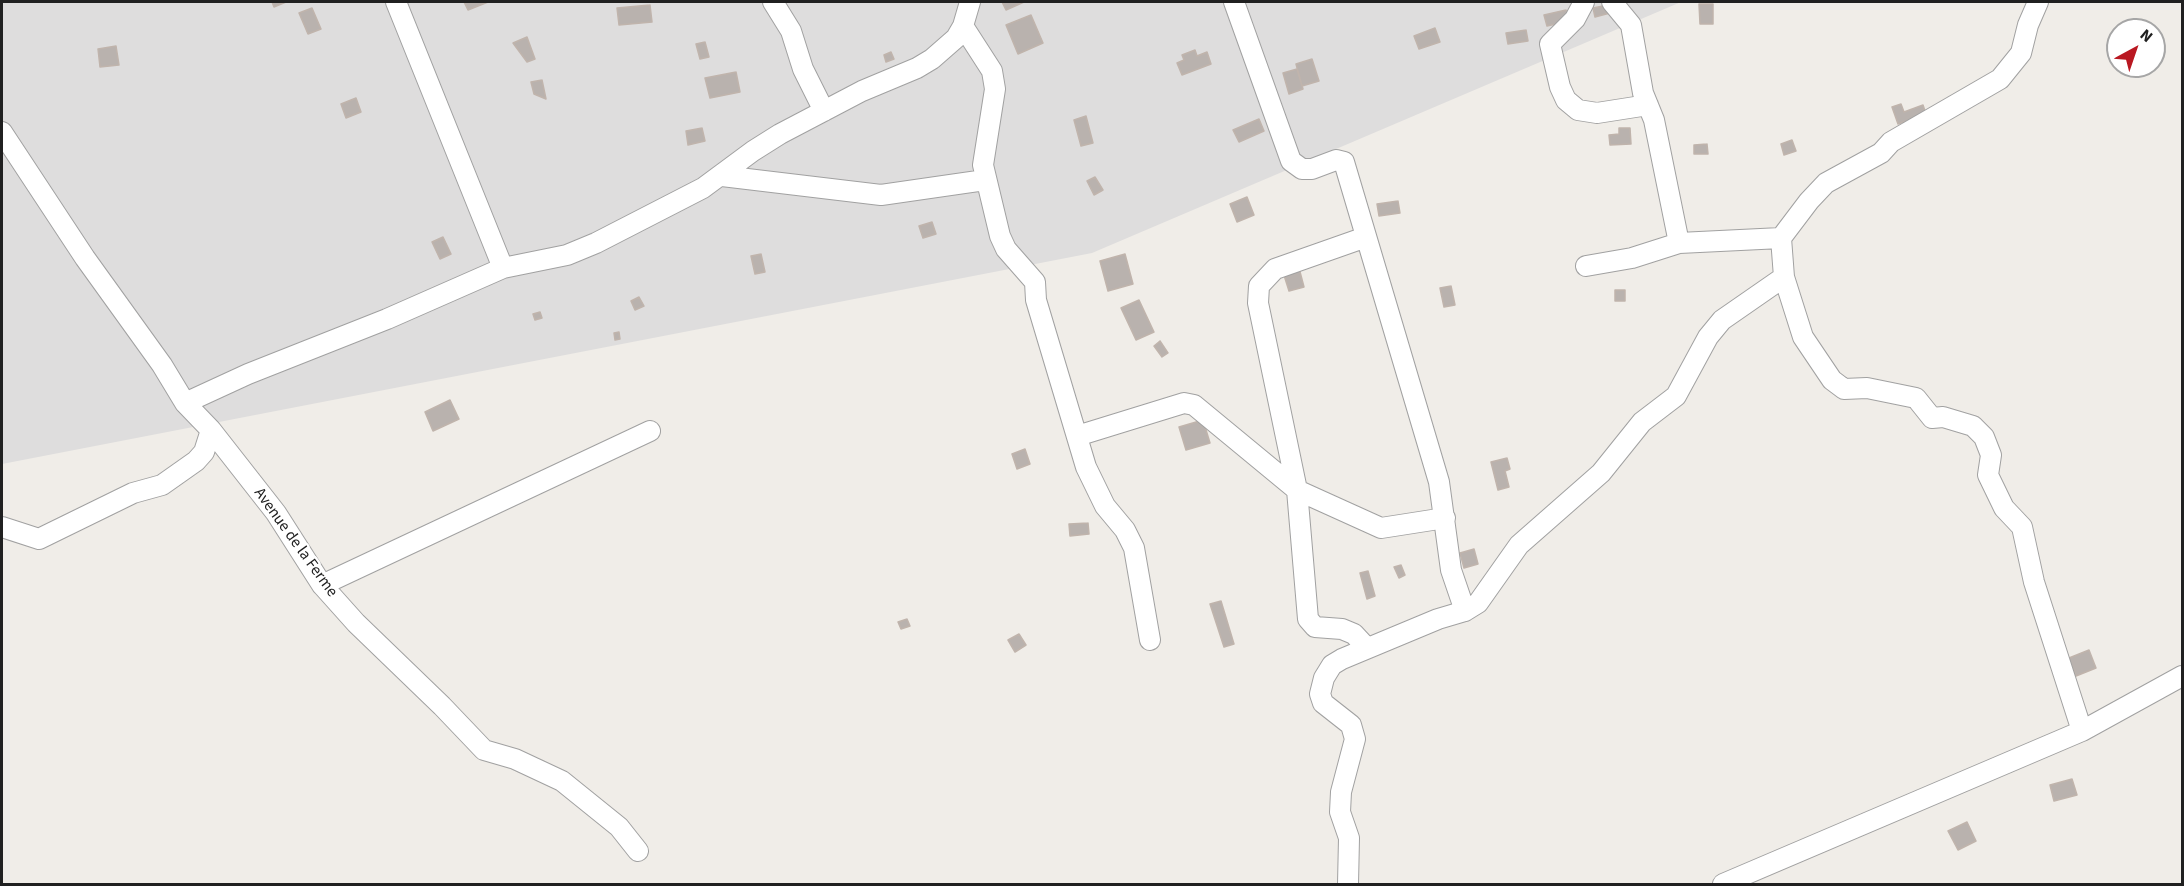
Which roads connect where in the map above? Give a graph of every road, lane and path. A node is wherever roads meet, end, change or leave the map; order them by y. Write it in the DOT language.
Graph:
graph roads {
  1 [pos="396,2"];
  2 [pos="773,2"];
  3 [pos="970,2"];
  4 [pos="1234,2"];
  5 [pos="1584,2"];
  6 [pos="1612,2"];
  7 [pos="2038,2"];
  8 [pos="963,26"];
  9 [pos="1648,105"];
  10 [pos="824,111"];
  11 [pos="2,132"];
  12 [pos="722,176"];
  13 [pos="985,180"];
  14 [pos="1366,237"];
  15 [pos="1781,238"];
  16 [pos="1679,243"];
  17 [pos="1586,266"];
  18 [pos="503,268"];
  19 [pos="1784,277"];
  20 [pos="185,403"];
  21 [pos="211,430"];
  22 [pos="650,431"];
  23 [pos="1077,436"];
  24 [pos="1297,490"];
  25 [pos="1445,518"];
  26 [pos="2,527"];
  27 [pos="322,585"];
  28 [pos="1465,611"];
  29 [pos="1150,640"];
  30 [pos="1367,648"];
  31 [pos="2182,676"];
  32 [pos="2082,731"];
  33 [pos="638,851"];
  34 [pos="1348,885"];
  35 [pos="1723,885"];
  1 -- 18 [label="street"];
  2 -- 10 [label="street"];
  3 -- 8 [label="street"];
  4 -- 14 [label="street"];
  5 -- 9 [label="street"];
  6 -- 9 [label="street"];
  7 -- 15 [label="street"];
  8 -- 10 [label="street"];
  8 -- 13 [label="street"];
  9 -- 16 [label="street"];
  10 -- 12 [label="street"];
  11 -- 20 [label="street, Avenue de la Ferme"];
  12 -- 13 [label="street"];
  12 -- 18 [label="street"];
  13 -- 23 [label="street"];
  14 -- 24 [label="street"];
  14 -- 25 [label="street"];
  15 -- 16 [label="street"];
  15 -- 19 [label="street"];
  16 -- 17 [label="street"];
  18 -- 20 [label="street"];
  19 -- 28 [label="street"];
  19 -- 32 [label="street"];
  20 -- 21 [label="street, Avenue de la Ferme"];
  21 -- 26 [label="street"];
  21 -- 27 [label="street, Avenue de la Ferme"];
  22 -- 27 [label="street"];
  23 -- 24 [label="street"];
  23 -- 29 [label="street"];
  24 -- 25 [label="street"];
  24 -- 30 [label="street"];
  25 -- 28 [label="street"];
  27 -- 33 [label="street, Avenue de la Ferme"];
  28 -- 30 [label="street"];
  30 -- 34 [label="street"];
  31 -- 32 [label="street"];
  32 -- 35 [label="street"];
}
